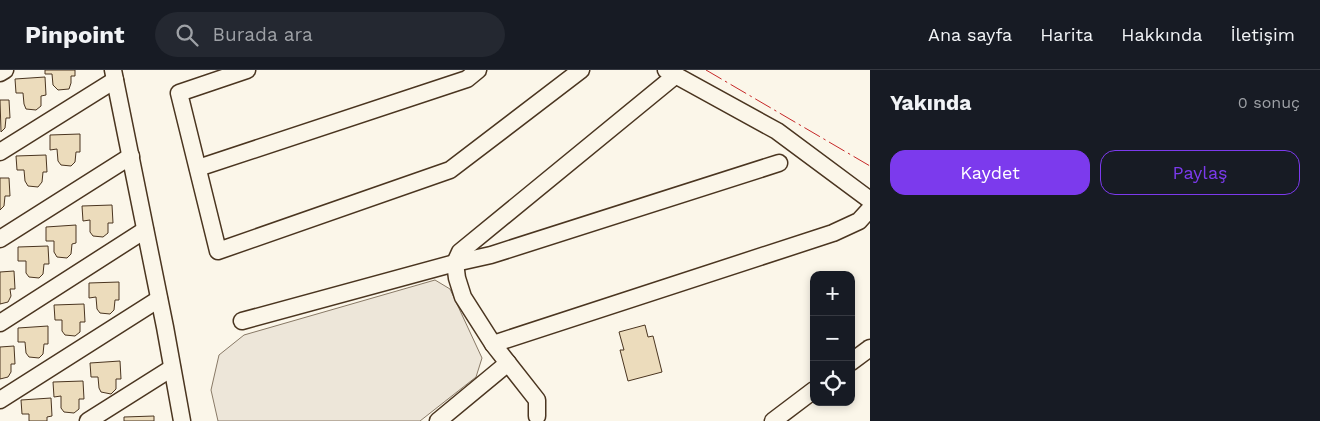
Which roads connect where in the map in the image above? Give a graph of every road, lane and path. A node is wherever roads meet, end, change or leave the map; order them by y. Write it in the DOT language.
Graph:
graph roads {
  1 [pos="4,70"];
  2 [pos="247,70"];
  3 [pos="478,70"];
  4 [pos="581,70"];
  5 [pos="671,72"];
  6 [pos="0,73"];
  7 [pos="114,75"];
  8 [pos="0,152"];
  9 [pos="131,156"];
  10 [pos="778,163"];
  11 [pos="198,168"];
  12 [pos="870,200"];
  13 [pos="870,209"];
  14 [pos="145,230"];
  15 [pos="0,240"];
  16 [pos="455,263"];
  17 [pos="159,299"];
  18 [pos="242,321"];
  19 [pos="0,323"];
  20 [pos="493,344"];
  21 [pos="870,348"];
  22 [pos="852,361"];
  23 [pos="508,363"];
  24 [pos="172,368"];
  25 [pos="810,393"];
  26 [pos="0,400"];
  27 [pos="540,419"];
  28 [pos="88,421"];
  29 [pos="182,421"];
  30 [pos="438,421"];
  31 [pos="773,421"];
  1 -- 6 [label="street"];
  2 -- 11 [label="street"];
  3 -- 11 [label="street"];
  4 -- 11 [label="street"];
  5 -- 12 [label="street"];
  5 -- 16 [label="street"];
  7 -- 8 [label="street"];
  7 -- 9 [label="street"];
  9 -- 14 [label="street"];
  9 -- 15 [label="street"];
  10 -- 16 [label="street"];
  13 -- 20 [label="street"];
  14 -- 17 [label="street"];
  14 -- 19 [label="street"];
  16 -- 18 [label="street"];
  16 -- 20 [label="street"];
  17 -- 24 [label="street"];
  17 -- 26 [label="street"];
  20 -- 23 [label="street"];
  21 -- 22 [label="street"];
  23 -- 27 [label="street"];
  23 -- 30 [label="street"];
  24 -- 28 [label="street"];
  24 -- 29 [label="street"];
  25 -- 31 [label="street"];
}
